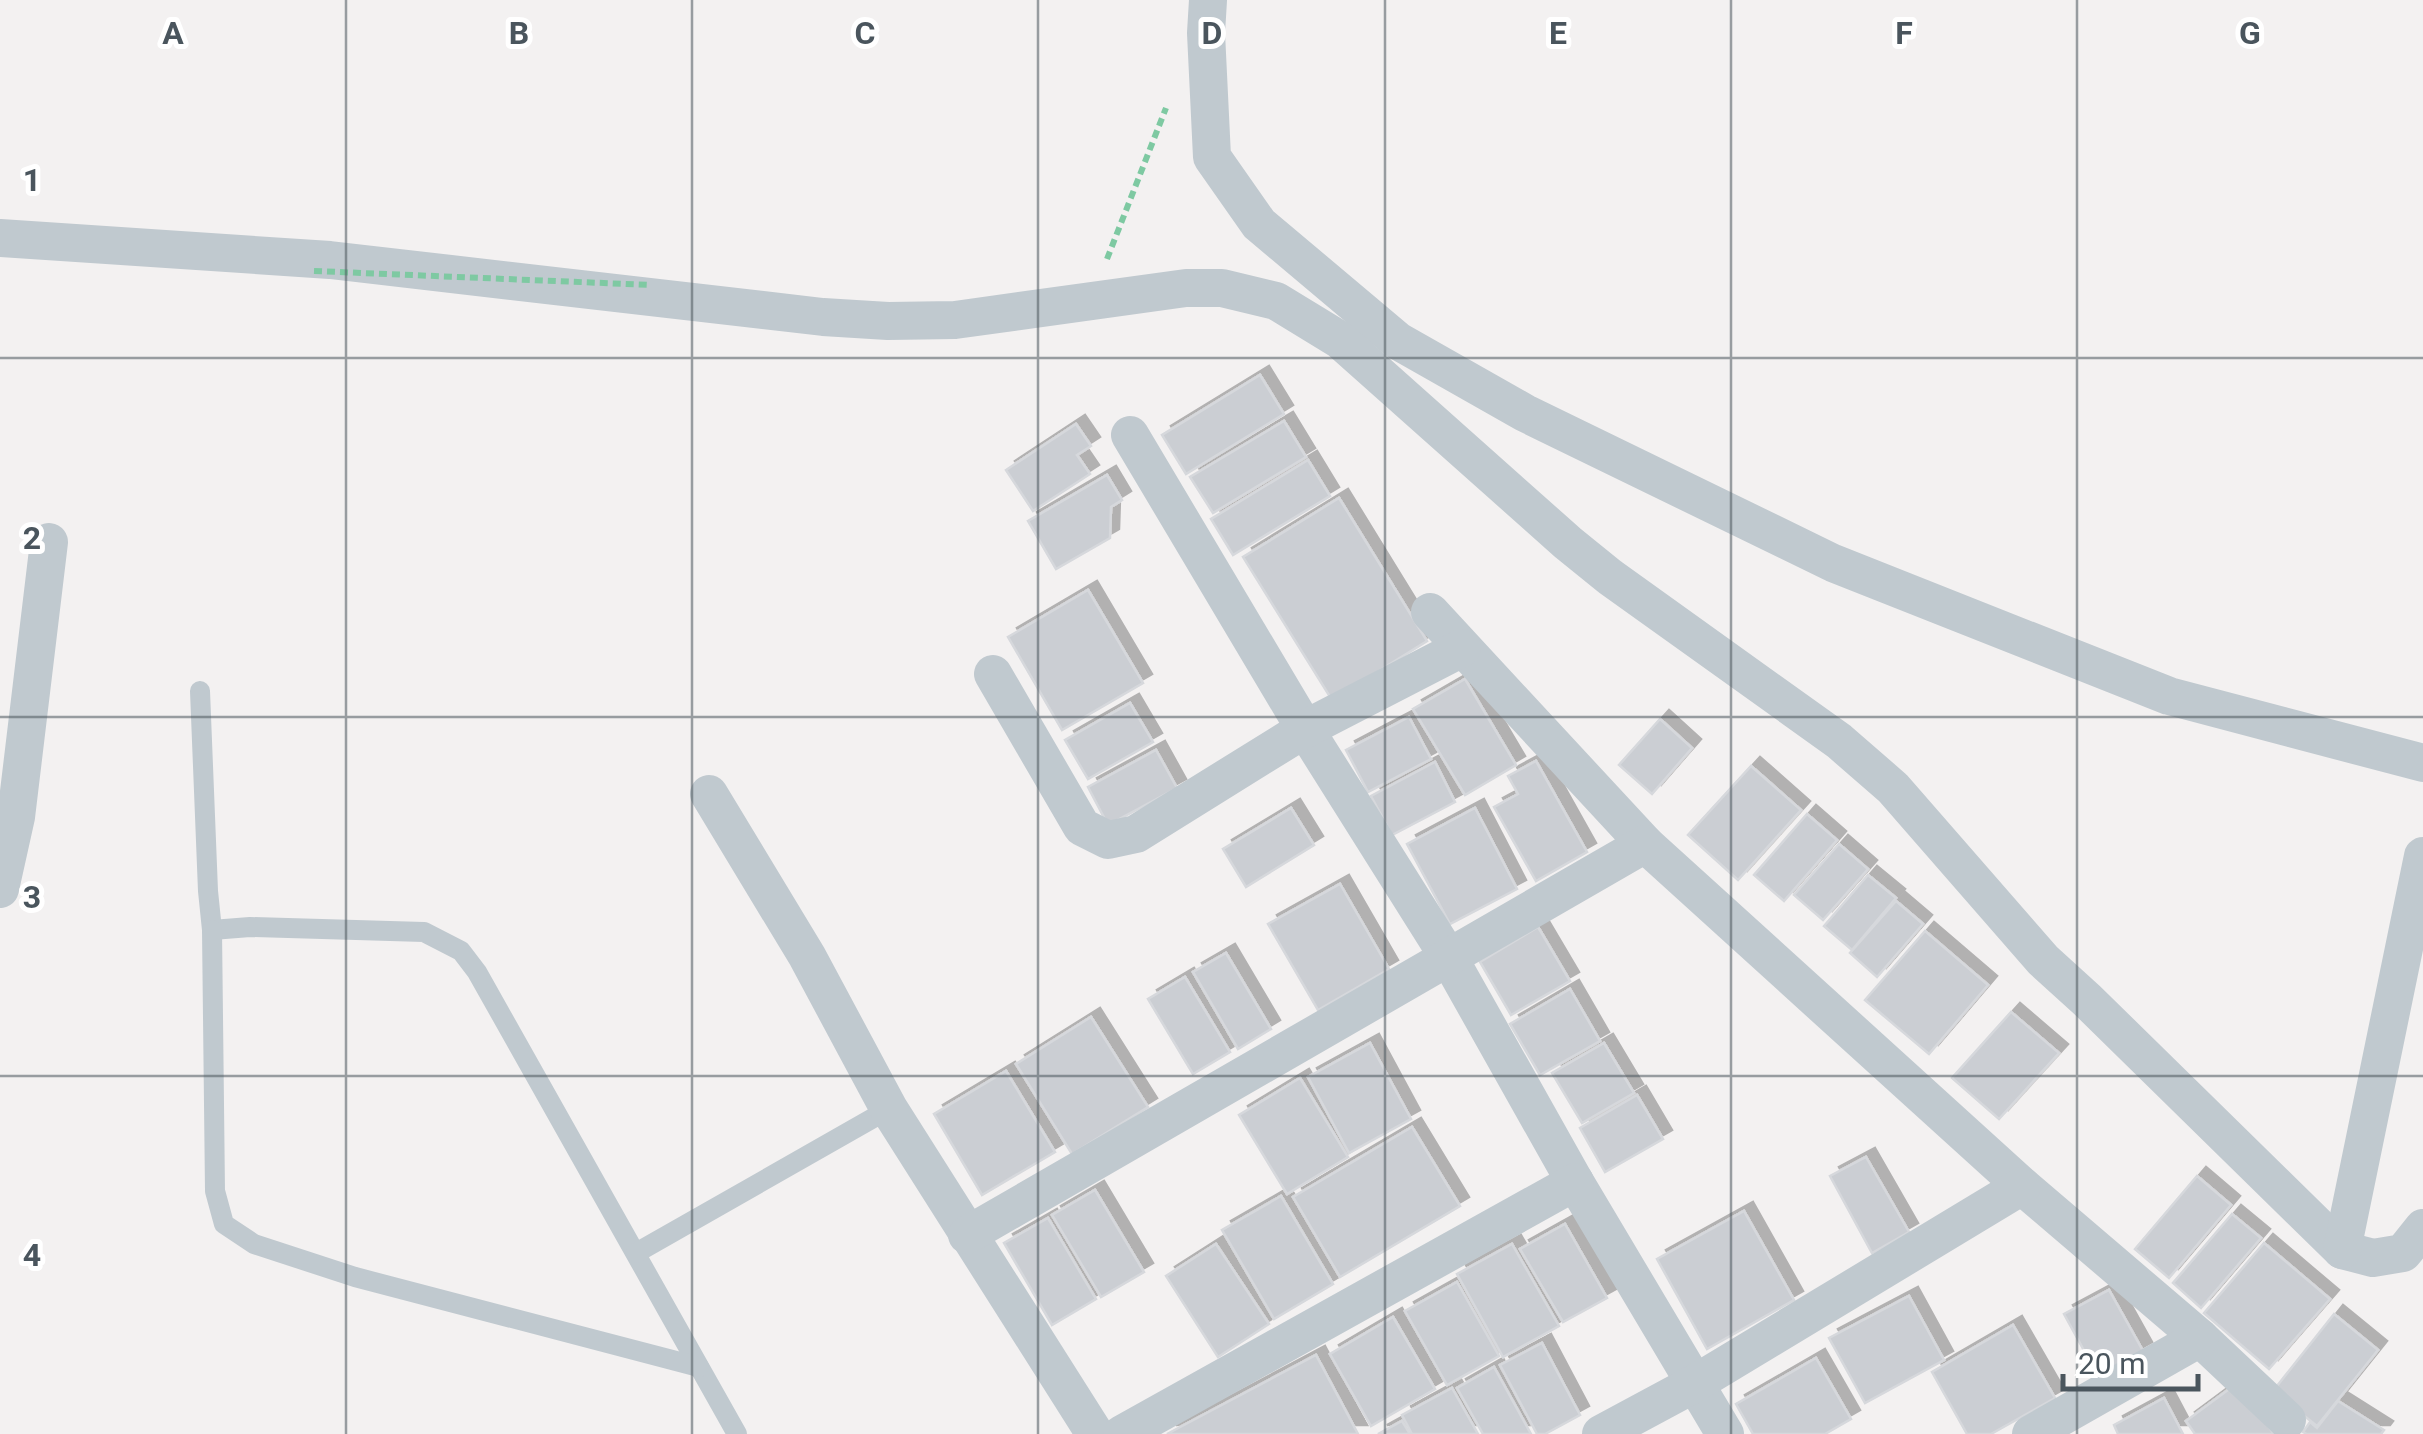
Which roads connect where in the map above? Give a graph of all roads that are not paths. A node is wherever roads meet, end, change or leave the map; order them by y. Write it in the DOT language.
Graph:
graph roads {
  1 [pos="1208,0"];
  2 [pos="0,238"];
  3 [pos="1130,435"];
  4 [pos="49,542"];
  5 [pos="1430,612"];
  6 [pos="1462,648"];
  7 [pos="993,674"];
  8 [pos="200,691"];
  9 [pos="1305,729"];
  10 [pos="2423,763"];
  11 [pos="709,794"];
  12 [pos="1645,844"];
  13 [pos="2423,856"];
  14 [pos="0,890"];
  15 [pos="212,930"];
  16 [pos="1449,958"];
  17 [pos="889,1109"];
  18 [pos="1575,1182"];
  19 [pos="2022,1186"];
  20 [pos="2423,1228"];
  21 [pos="967,1235"];
  22 [pos="2342,1250"];
  23 [pos="636,1252"];
  24 [pos="2200,1338"];
  25 [pos="699,1367"];
  26 [pos="1694,1384"];
  27 [pos="2287,1420"];
  28 [pos="737,1434"];
  29 [pos="1095,1434"];
  30 [pos="1122,1434"];
  31 [pos="1601,1434"];
  32 [pos="1725,1434"];
  33 [pos="2031,1434"];
  1 -- 10 [label="street"];
  2 -- 22 [label="street"];
  3 -- 9 [label="street"];
  4 -- 14 [label="street"];
  5 -- 6 [label="street"];
  6 -- 9 [label="street"];
  6 -- 12 [label="street"];
  7 -- 9 [label="street"];
  8 -- 15 [label="lane"];
  9 -- 16 [label="street"];
  11 -- 17 [label="street"];
  12 -- 16 [label="street"];
  12 -- 19 [label="street"];
  13 -- 22 [label="street"];
  15 -- 23 [label="lane"];
  15 -- 25 [label="lane"];
  16 -- 18 [label="street"];
  16 -- 21 [label="street"];
  17 -- 21 [label="street"];
  17 -- 23 [label="lane"];
  18 -- 26 [label="street"];
  18 -- 30 [label="street"];
  19 -- 24 [label="street"];
  19 -- 26 [label="street"];
  20 -- 22 [label="street"];
  21 -- 29 [label="street"];
  23 -- 25 [label="lane"];
  24 -- 27 [label="street"];
  24 -- 33 [label="street"];
  25 -- 28 [label="lane"];
  26 -- 31 [label="street"];
  26 -- 32 [label="street"];
}
